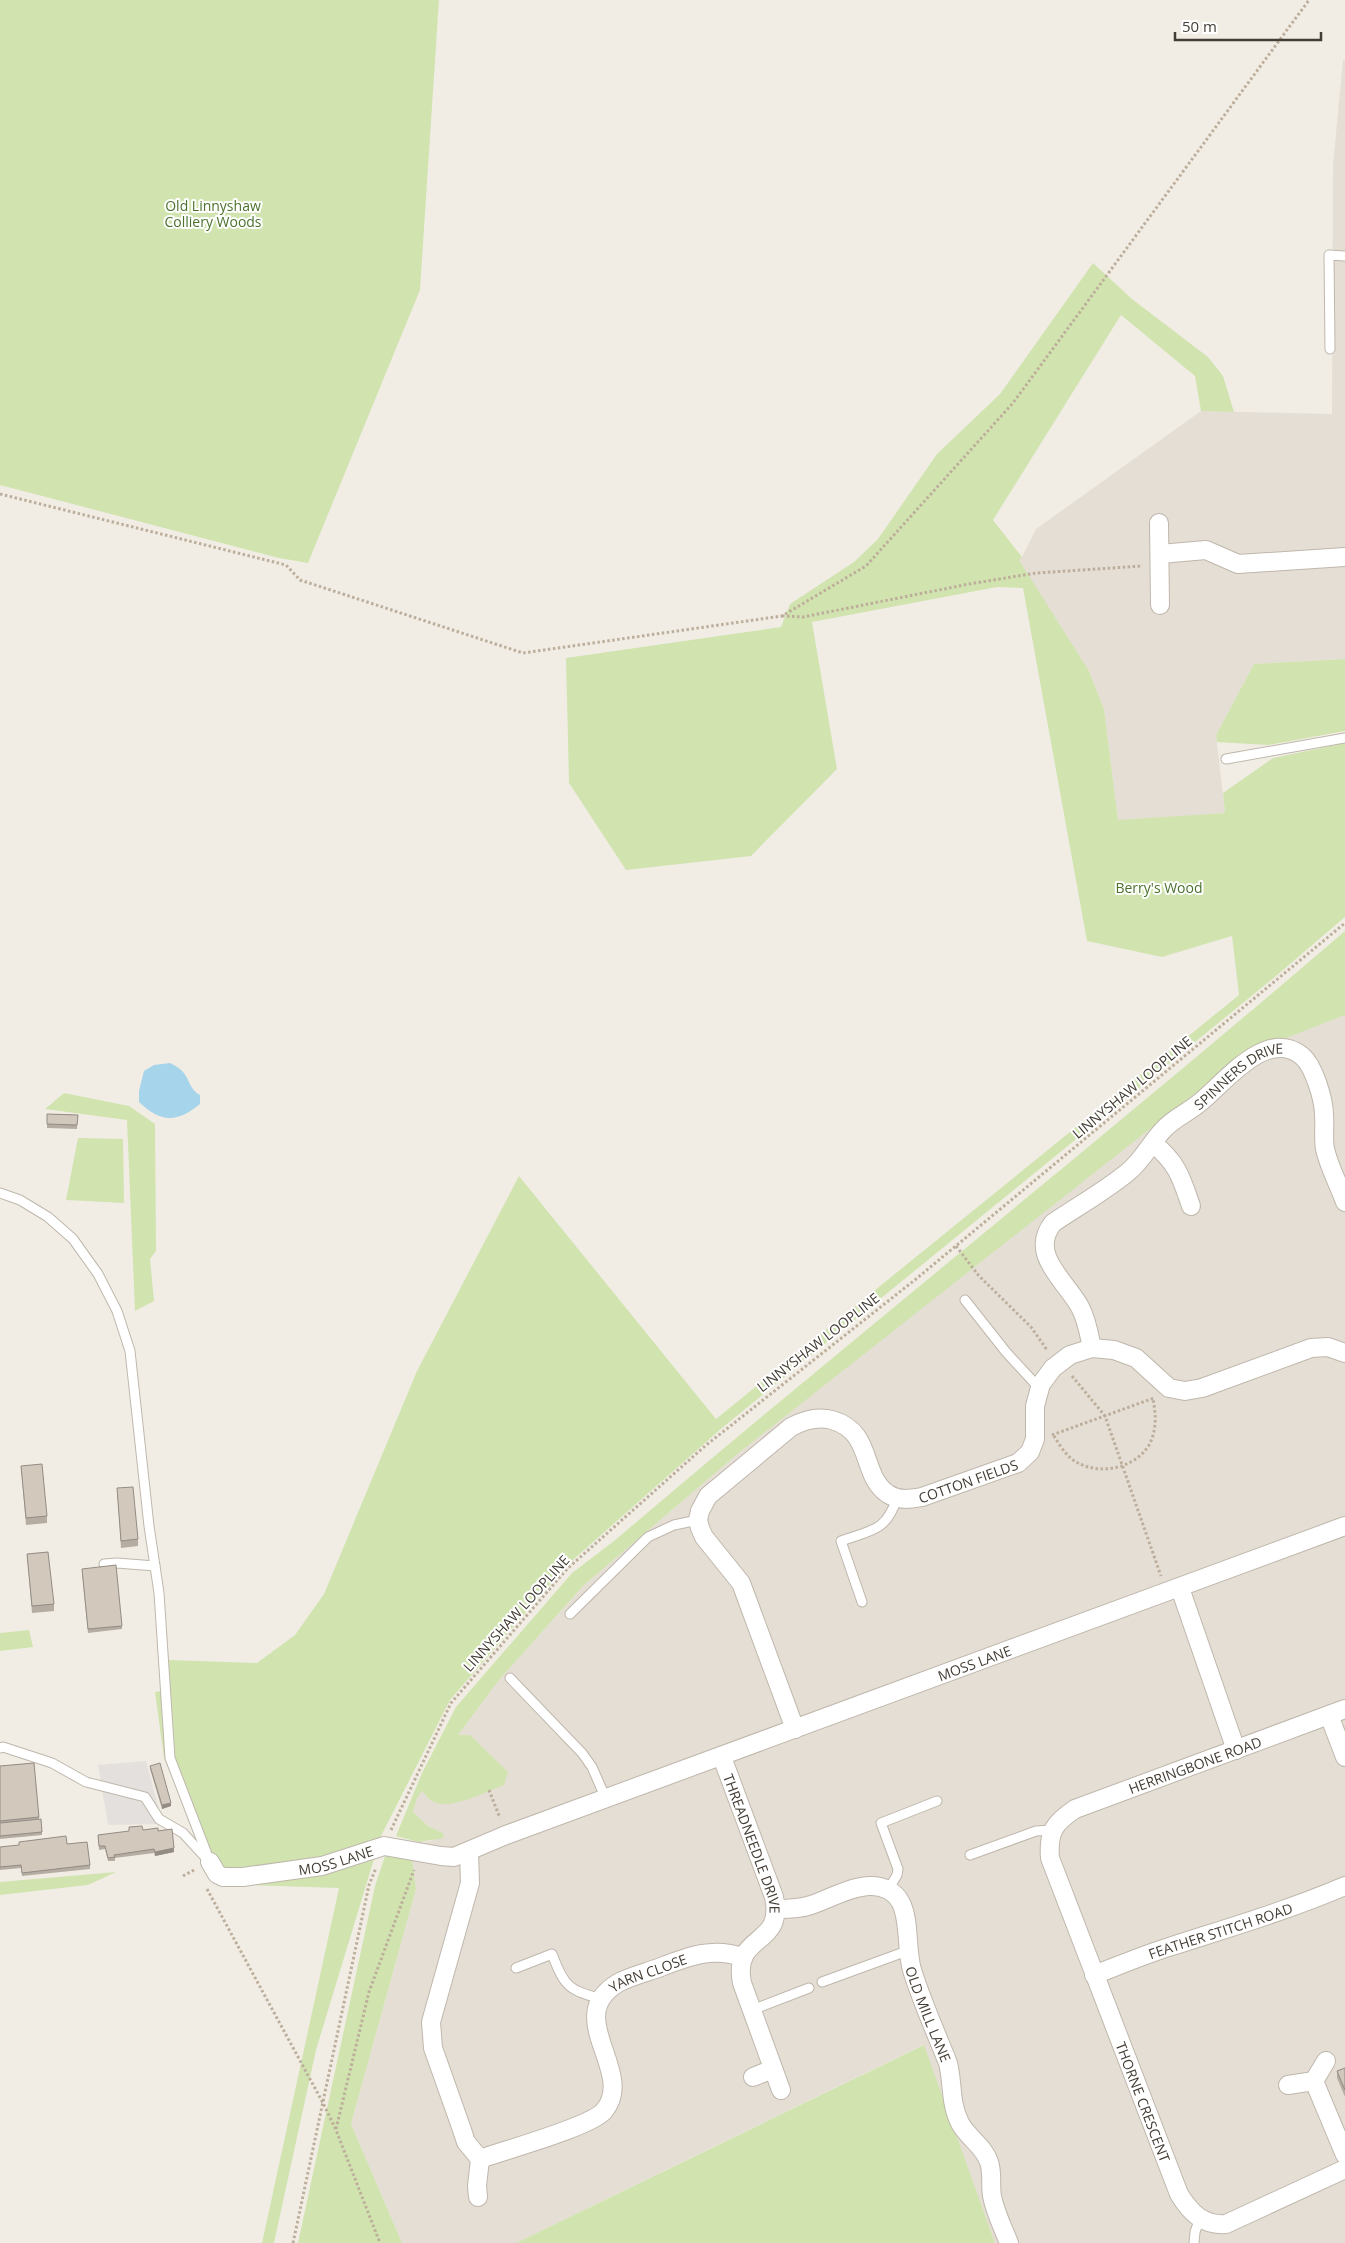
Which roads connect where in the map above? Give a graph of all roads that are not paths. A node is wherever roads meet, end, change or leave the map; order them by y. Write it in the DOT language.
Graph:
graph roads {
  1 [pos="1345,256"];
  2 [pos="1330,349"];
  3 [pos="1159,523"];
  4 [pos="1345,558"];
  5 [pos="1160,559"];
  6 [pos="1160,605"];
  7 [pos="1345,738"];
  8 [pos="1226,759"];
  9 [pos="1153,1143"];
  10 [pos="0,1193"];
  11 [pos="1345,1202"];
  12 [pos="1191,1206"];
  13 [pos="965,1300"];
  14 [pos="1092,1348"];
  15 [pos="1345,1353"];
  16 [pos="1040,1389"];
  17 [pos="897,1498"];
  18 [pos="698,1520"];
  19 [pos="1345,1526"];
  20 [pos="104,1564"];
  21 [pos="155,1566"];
  22 [pos="1174,1590"];
  23 [pos="862,1602"];
  24 [pos="570,1614"];
  25 [pos="510,1678"];
  26 [pos="1337,1712"];
  27 [pos="795,1729"];
  28 [pos="0,1748"];
  29 [pos="1236,1750"];
  30 [pos="722,1757"];
  31 [pos="1345,1757"];
  32 [pos="606,1799"];
  33 [pos="937,1801"];
  34 [pos="1052,1830"];
  35 [pos="469,1852"];
  36 [pos="970,1855"];
  37 [pos="202,1867"];
  38 [pos="1345,1886"];
  39 [pos="888,1890"];
  40 [pos="776,1909"];
  41 [pos="908,1951"];
  42 [pos="742,1957"];
  43 [pos="516,1968"];
  44 [pos="1094,1975"];
  45 [pos="822,1982"];
  46 [pos="808,1988"];
  47 [pos="602,1999"];
  48 [pos="752,2010"];
  49 [pos="1326,2061"];
  50 [pos="773,2069"];
  51 [pos="753,2077"];
  52 [pos="1314,2081"];
  53 [pos="1288,2084"];
  54 [pos="781,2090"];
  55 [pos="1345,2155"];
  56 [pos="480,2159"];
  57 [pos="1345,2169"];
  58 [pos="478,2197"];
  59 [pos="1200,2218"];
  60 [pos="1009,2243"];
  61 [pos="1194,2243"];
  1 -- 2 [label="lane"];
  3 -- 5 [label="street"];
  4 -- 5 [label="street"];
  5 -- 6 [label="street"];
  7 -- 8 [label="lane"];
  9 -- 11 [label="street, SPINNERS DRIVE"];
  9 -- 12 [label="street"];
  9 -- 14 [label="street, SPINNERS DRIVE"];
  10 -- 21 [label="lane"];
  13 -- 16 [label="lane"];
  14 -- 15 [label="street, COTTON FIELDS"];
  14 -- 16 [label="street, COTTON FIELDS"];
  16 -- 17 [label="street, COTTON FIELDS"];
  17 -- 18 [label="street, COTTON FIELDS"];
  17 -- 23 [label="lane"];
  18 -- 24 [label="lane"];
  18 -- 27 [label="street"];
  19 -- 22 [label="street, MOSS LANE"];
  20 -- 21 [label="lane"];
  21 -- 37 [label="lane"];
  22 -- 27 [label="street, MOSS LANE"];
  22 -- 29 [label="street"];
  25 -- 32 [label="lane"];
  26 -- 29 [label="street, HERRINGBONE ROAD"];
  26 -- 31 [label="street"];
  27 -- 30 [label="street, MOSS LANE"];
  28 -- 37 [label="lane"];
  29 -- 34 [label="street, HERRINGBONE ROAD"];
  30 -- 32 [label="street, MOSS LANE"];
  30 -- 40 [label="street, THREADNEEDLE DRIVE"];
  32 -- 35 [label="street, MOSS LANE"];
  33 -- 39 [label="lane"];
  34 -- 36 [label="lane"];
  34 -- 44 [label="street, THORNE CRESCENT"];
  35 -- 37 [label="street, MOSS LANE"];
  35 -- 56 [label="street"];
  38 -- 44 [label="street, FEATHER STITCH ROAD"];
  39 -- 40 [label="street"];
  39 -- 41 [label="street, OLD MILL LANE"];
  40 -- 42 [label="street, THREADNEEDLE DRIVE"];
  41 -- 45 [label="lane"];
  41 -- 60 [label="street, OLD MILL LANE"];
  42 -- 47 [label="street, YARN CLOSE"];
  42 -- 48 [label="street"];
  43 -- 47 [label="lane"];
  44 -- 59 [label="street, THORNE CRESCENT"];
  46 -- 48 [label="lane"];
  47 -- 56 [label="street, YARN CLOSE"];
  48 -- 50 [label="street"];
  49 -- 52 [label="street"];
  50 -- 51 [label="street"];
  50 -- 54 [label="street"];
  52 -- 53 [label="street"];
  52 -- 55 [label="street"];
  56 -- 58 [label="street"];
  57 -- 59 [label="street"];
  59 -- 61 [label="lane"];
}
